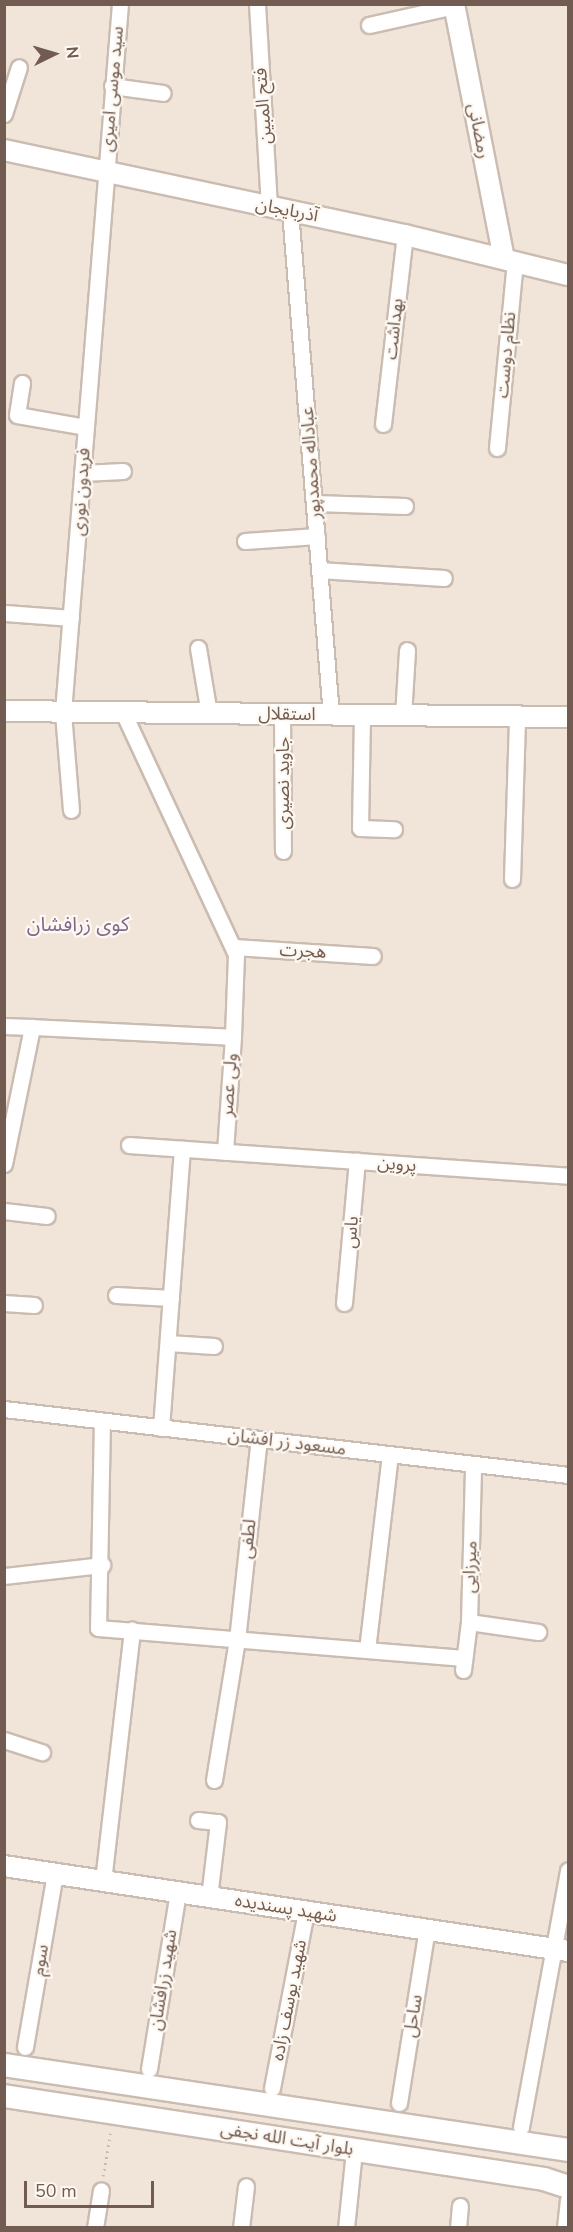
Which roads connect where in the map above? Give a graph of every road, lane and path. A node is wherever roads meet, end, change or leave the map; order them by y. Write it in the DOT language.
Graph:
graph roads {
  1 [pos="120,4"];
  2 [pos="257,4"];
  3 [pos="454,5"];
  4 [pos="369,26"];
  5 [pos="19,67"];
  6 [pos="112,86"];
  7 [pos="163,93"];
  8 [pos="4,114"];
  9 [pos="4,150"];
  10 [pos="104,174"];
  11 [pos="269,207"];
  12 [pos="290,211"];
  13 [pos="405,235"];
  14 [pos="509,260"];
  15 [pos="568,275"];
  16 [pos="22,383"];
  17 [pos="383,424"];
  18 [pos="85,427"];
  19 [pos="497,448"];
  20 [pos="123,471"];
  21 [pos="82,473"];
  22 [pos="315,503"];
  23 [pos="405,506"];
  24 [pos="317,536"];
  25 [pos="246,542"];
  26 [pos="319,570"];
  27 [pos="444,578"];
  28 [pos="6,614"];
  29 [pos="71,618"];
  30 [pos="198,648"];
  31 [pos="407,650"];
  32 [pos="4,711"];
  33 [pos="63,712"];
  34 [pos="123,712"];
  35 [pos="209,714"];
  36 [pos="282,714"];
  37 [pos="331,715"];
  38 [pos="362,715"];
  39 [pos="403,716"];
  40 [pos="517,717"];
  41 [pos="568,717"];
  42 [pos="71,810"];
  43 [pos="394,830"];
  44 [pos="283,851"];
  45 [pos="512,879"];
  46 [pos="234,947"];
  47 [pos="373,956"];
  48 [pos="4,1026"];
  49 [pos="32,1027"];
  50 [pos="233,1036"];
  51 [pos="8,1131"];
  52 [pos="129,1145"];
  53 [pos="182,1149"];
  54 [pos="225,1152"];
  55 [pos="357,1161"];
  56 [pos="4,1164"];
  57 [pos="568,1176"];
  58 [pos="4,1211"];
  59 [pos="47,1216"];
  60 [pos="116,1295"];
  61 [pos="171,1298"];
  62 [pos="4,1303"];
  63 [pos="344,1304"];
  64 [pos="34,1305"];
  65 [pos="168,1344"];
  66 [pos="214,1346"];
  67 [pos="4,1409"];
  68 [pos="102,1421"];
  69 [pos="161,1428"];
  70 [pos="258,1439"];
  71 [pos="390,1454"];
  72 [pos="473,1464"];
  73 [pos="568,1475"];
  74 [pos="102,1565"];
  75 [pos="4,1576"];
  76 [pos="469,1622"];
  77 [pos="132,1630"];
  78 [pos="538,1632"];
  79 [pos="237,1640"];
  80 [pos="367,1650"];
  81 [pos="4,1740"];
  82 [pos="42,1752"];
  83 [pos="214,1780"];
  84 [pos="198,1820"];
  85 [pos="4,1866"];
  86 [pos="568,1870"];
  87 [pos="55,1874"];
  88 [pos="103,1881"];
  89 [pos="178,1892"];
  90 [pos="209,1897"];
  91 [pos="306,1911"];
  92 [pos="427,1929"];
  93 [pos="562,1950"];
  94 [pos="25,2047"];
  95 [pos="4,2065"];
  96 [pos="147,2078"];
  97 [pos="272,2088"];
  98 [pos="4,2096"];
  99 [pos="399,2103"];
  100 [pos="115,2113"];
  101 [pos="141,2117"];
  102 [pos="522,2127"];
  103 [pos="354,2150"];
  104 [pos="568,2150"];
  105 [pos="246,2187"];
  106 [pos="568,2187"];
  107 [pos="101,2190"];
  108 [pos="568,2200"];
  109 [pos="460,2206"];
  110 [pos="95,2228"];
  111 [pos="241,2228"];
  112 [pos="346,2228"];
  113 [pos="458,2228"];
  114 [pos="565,2228"];
  1 -- 6 [label="street, سید موسی امیری"];
  2 -- 11 [label="street, فتح المبین"];
  3 -- 4 [label="street"];
  3 -- 14 [label="street, رمضانی"];
  5 -- 8 [label="street"];
  6 -- 7 [label="street"];
  6 -- 10 [label="street, سید موسی امیری"];
  9 -- 10 [label="street, آذربایجان"];
  10 -- 11 [label="street, آذربایجان"];
  10 -- 18 [label="street, فریدون نوری"];
  11 -- 12 [label="street, آذربایجان"];
  12 -- 13 [label="street, آذربایجان"];
  12 -- 22 [label="street, عباداله محمدپور"];
  13 -- 14 [label="street, آذربایجان"];
  13 -- 17 [label="street, بهداشت"];
  14 -- 15 [label="street, آذربایجان"];
  14 -- 19 [label="street, نظام دوست"];
  16 -- 18 [label="street"];
  18 -- 21 [label="street, فریدون نوری"];
  20 -- 21 [label="street"];
  21 -- 29 [label="street, فریدون نوری"];
  22 -- 23 [label="street"];
  22 -- 24 [label="street, عباداله محمدپور"];
  24 -- 25 [label="street"];
  24 -- 26 [label="street, عباداله محمدپور"];
  26 -- 27 [label="street"];
  26 -- 37 [label="street, عباداله محمدپور"];
  28 -- 29 [label="street"];
  29 -- 33 [label="street, فریدون نوری"];
  30 -- 35 [label="street"];
  31 -- 39 [label="street"];
  32 -- 33 [label="street, استقلال"];
  33 -- 34 [label="street, استقلال"];
  33 -- 42 [label="street, فریدون نوری"];
  34 -- 35 [label="street, استقلال"];
  34 -- 46 [label="street"];
  35 -- 36 [label="street, استقلال"];
  36 -- 37 [label="street, استقلال"];
  36 -- 44 [label="street, جاوید نصیری"];
  37 -- 38 [label="street, استقلال"];
  38 -- 39 [label="street, استقلال"];
  38 -- 43 [label="street"];
  39 -- 40 [label="street, استقلال"];
  40 -- 41 [label="street, استقلال"];
  40 -- 45 [label="street"];
  46 -- 47 [label="street, هجرت"];
  46 -- 50 [label="street"];
  48 -- 49 [label="street, ولی عصر"];
  49 -- 50 [label="street, ولی عصر"];
  49 -- 51 [label="street"];
  50 -- 54 [label="street, ولی عصر"];
  51 -- 56 [label="street"];
  52 -- 53 [label="street"];
  53 -- 54 [label="street"];
  53 -- 61 [label="street"];
  54 -- 55 [label="street, پروین"];
  55 -- 57 [label="street, پروین"];
  55 -- 63 [label="street, یاس"];
  58 -- 59 [label="street"];
  60 -- 61 [label="street"];
  61 -- 65 [label="street"];
  62 -- 64 [label="street"];
  65 -- 66 [label="street"];
  65 -- 69 [label="street"];
  67 -- 68 [label="street, مسعود زر افشان"];
  68 -- 69 [label="street, مسعود زر افشان"];
  68 -- 74 [label="street"];
  69 -- 70 [label="street, مسعود زر افشان"];
  70 -- 71 [label="street, مسعود زر افشان"];
  70 -- 79 [label="street, لطفی"];
  71 -- 72 [label="street, مسعود زر افشان"];
  71 -- 80 [label="street"];
  72 -- 73 [label="street, مسعود زر افشان"];
  72 -- 76 [label="street, میرزایی"];
  74 -- 75 [label="street"];
  74 -- 77 [label="street"];
  76 -- 78 [label="street"];
  76 -- 80 [label="street, میرزایی"];
  77 -- 79 [label="street"];
  77 -- 88 [label="street"];
  79 -- 80 [label="street"];
  79 -- 83 [label="street, لطفی"];
  81 -- 82 [label="street"];
  84 -- 90 [label="street"];
  85 -- 87 [label="street, شهید پسندیده"];
  86 -- 93 [label="street"];
  87 -- 88 [label="street, شهید پسندیده"];
  87 -- 94 [label="street, سوم"];
  88 -- 89 [label="street, شهید پسندیده"];
  89 -- 90 [label="street, شهید پسندیده"];
  89 -- 96 [label="street, شهید زرافشان"];
  90 -- 91 [label="street, شهید پسندیده"];
  91 -- 92 [label="street, شهید پسندیده"];
  91 -- 97 [label="street, شهید یوسف زاده"];
  92 -- 93 [label="street, شهید پسندیده"];
  92 -- 99 [label="street, ساحل"];
  93 -- 102 [label="street"];
  95 -- 96 [label="main road, بلوار آیت الله نجفی"];
  96 -- 101 [label="main road"];
  96 -- 104 [label="main road, بلوار آیت الله نجفی"];
  98 -- 100 [label="main road, بلوار آیت الله نجفی"];
  100 -- 101 [label="main road, بلوار آیت الله نجفی"];
  100 -- 107 [label="path"];
  101 -- 103 [label="main road, بلوار آیت الله نجفی"];
  103 -- 106 [label="main road, بلوار آیت الله نجفی"];
  103 -- 112 [label="street"];
  105 -- 111 [label="street"];
  107 -- 110 [label="street"];
  108 -- 114 [label="street"];
  109 -- 113 [label="street"];
}
